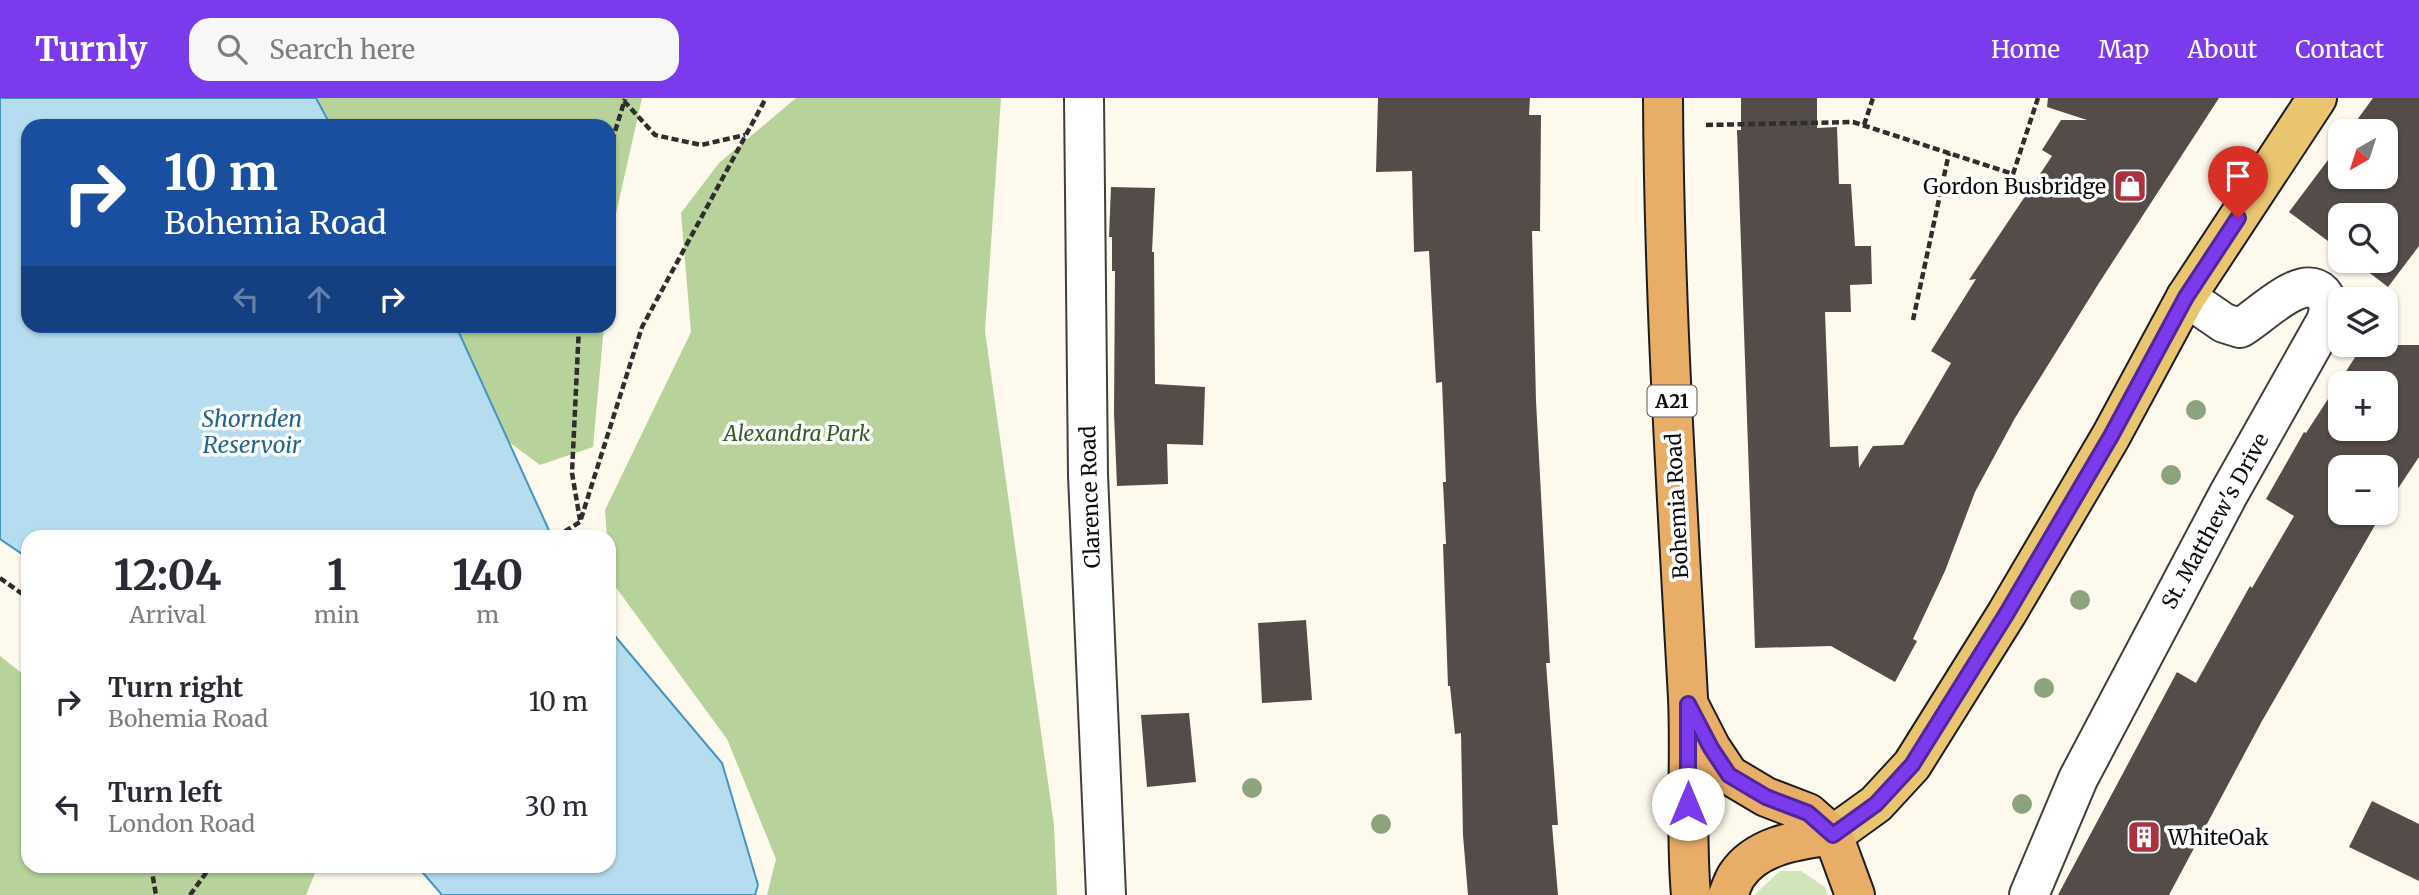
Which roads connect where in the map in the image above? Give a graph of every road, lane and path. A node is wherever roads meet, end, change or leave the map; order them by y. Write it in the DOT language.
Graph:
graph roads {
  1 [pos="766,98"];
  2 [pos="1084,98"];
  3 [pos="1873,98"];
  4 [pos="2038,98"];
  5 [pos="2317,98"];
  6 [pos="625,99"];
  7 [pos="1663,112"];
  8 [pos="1864,125"];
  9 [pos="616,128"];
  10 [pos="745,135"];
  11 [pos="1949,153"];
  12 [pos="2186,297"];
  13 [pos="1913,320"];
  14 [pos="579,333"];
  15 [pos="580,522"];
  16 [pos="567,530"];
  17 [pos="0,578"];
  18 [pos="21,593"];
  19 [pos="1688,704"];
  20 [pos="1833,835"];
  21 [pos="152,873"];
  22 [pos="206,873"];
  23 [pos="156,895"];
  24 [pos="190,895"];
  25 [pos="1107,895"];
  26 [pos="1691,895"];
  27 [pos="1728,895"];
  28 [pos="1855,895"];
  29 [pos="2029,895"];
  1 -- 10 [label="path"];
  2 -- 25 [label="street, Clarence Road"];
  3 -- 8 [label="path"];
  4 -- 11 [label="path"];
  5 -- 12 [label="main road"];
  6 -- 9 [label="path"];
  6 -- 10 [label="path"];
  7 -- 8 [label="path"];
  7 -- 19 [label="highway, Bohemia Road / A21"];
  8 -- 11 [label="path"];
  10 -- 15 [label="path"];
  11 -- 13 [label="path"];
  12 -- 20 [label="main road"];
  12 -- 29 [label="street, St. Matthew's Drive"];
  14 -- 15 [label="path"];
  15 -- 16 [label="path"];
  17 -- 18 [label="path"];
  19 -- 20 [label="highway, Bohemia Road / A21"];
  19 -- 26 [label="highway, Bohemia Road / A21"];
  20 -- 27 [label="highway"];
  20 -- 28 [label="highway, A21"];
  21 -- 23 [label="path"];
  22 -- 24 [label="path"];
}
